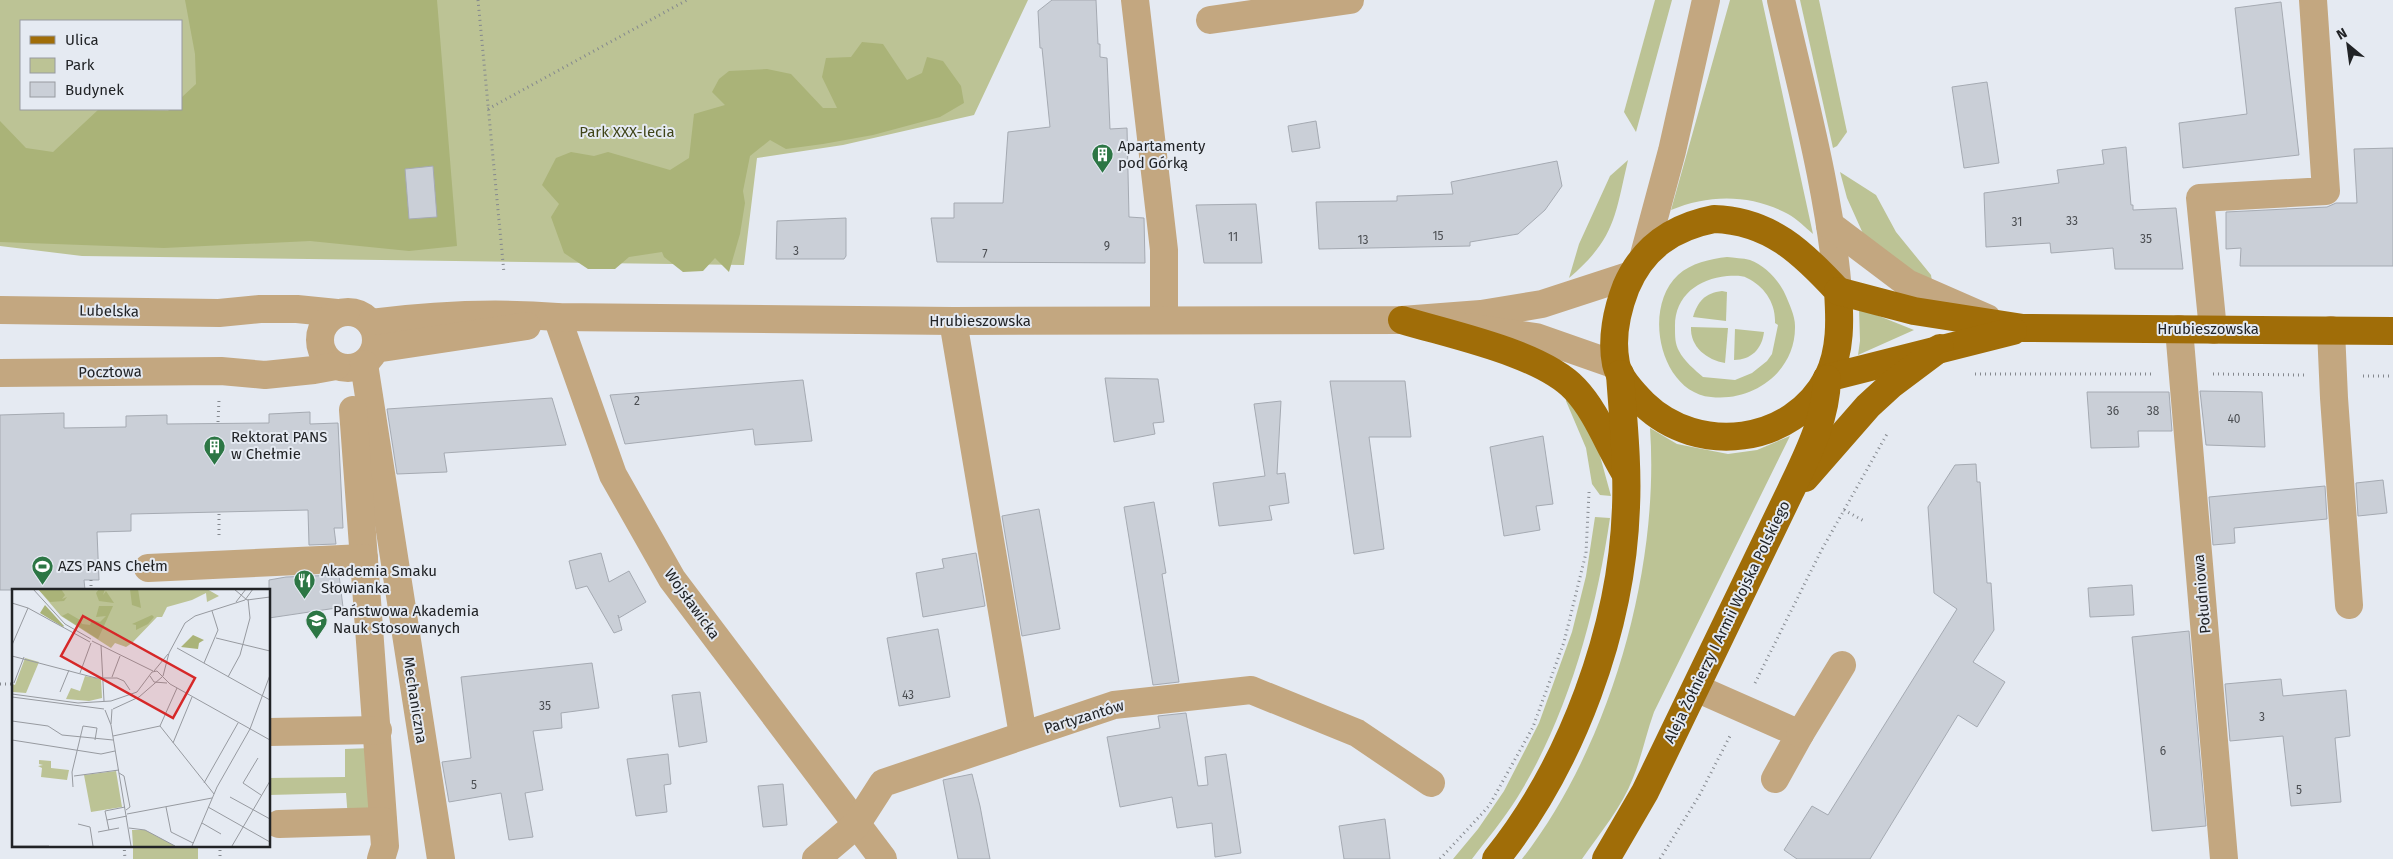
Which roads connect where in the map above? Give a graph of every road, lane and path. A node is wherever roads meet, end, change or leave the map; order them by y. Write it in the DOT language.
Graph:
graph roads {
  1 [pos="478,0"];
  2 [pos="687,0"];
  3 [pos="1135,0"];
  4 [pos="1350,0"];
  5 [pos="1706,0"];
  6 [pos="1781,0"];
  7 [pos="2313,0"];
  8 [pos="1210,20"];
  9 [pos="488,109"];
  10 [pos="1830,225"];
  11 [pos="1637,265"];
  12 [pos="504,273"];
  13 [pos="1838,292"];
  14 [pos="0,310"];
  15 [pos="219,313"];
  16 [pos="337,313"];
  17 [pos="557,317"];
  18 [pos="1164,320"];
  19 [pos="1402,320"];
  20 [pos="953,321"];
  21 [pos="370,323"];
  22 [pos="2010,326"];
  23 [pos="2179,329"];
  24 [pos="2213,330"];
  25 [pos="2331,330"];
  26 [pos="2393,331"];
  27 [pos="319,339"];
  28 [pos="1940,348"];
  29 [pos="356,362"];
  30 [pos="1618,370"];
  31 [pos="0,373"];
  32 [pos="1971,374"];
  33 [pos="2182,374"];
  34 [pos="2333,376"];
  35 [pos="2393,376"];
  36 [pos="1828,378"];
  37 [pos="220,381"];
  38 [pos="218,422"];
  39 [pos="1890,427"];
  40 [pos="1627,477"];
  41 [pos="1588,492"];
  42 [pos="1790,492"];
  43 [pos="1844,510"];
  44 [pos="1864,521"];
  45 [pos="364,558"];
  46 [pos="148,568"];
  47 [pos="91,580"];
  48 [pos="91,589"];
  49 [pos="2349,605"];
  50 [pos="1842,665"];
  51 [pos="1696,688"];
  52 [pos="1743,708"];
  53 [pos="378,730"];
  54 [pos="270,732"];
  55 [pos="1800,734"];
  56 [pos="1023,736"];
  57 [pos="1775,780"];
  58 [pos="1431,782"];
  59 [pos="383,822"];
  60 [pos="279,824"];
  61 [pos="856,825"];
  62 [pos="124,846"];
  63 [pos="220,846"];
  64 [pos="125,859"];
  65 [pos="220,859"];
  66 [pos="382,859"];
  67 [pos="441,859"];
  68 [pos="816,859"];
  69 [pos="883,859"];
  70 [pos="1440,859"];
  71 [pos="1496,859"];
  72 [pos="1606,859"];
  73 [pos="1660,859"];
  74 [pos="2224,859"];
  1 -- 9 [label="path"];
  2 -- 9 [label="path"];
  3 -- 18 [label="street"];
  4 -- 8 [label="street"];
  5 -- 11 [label="street"];
  6 -- 10 [label="street"];
  7 -- 24 [label="street"];
  9 -- 12 [label="path"];
  10 -- 13 [label="street"];
  10 -- 22 [label="street"];
  11 -- 13 [label="main road"];
  11 -- 19 [label="street"];
  11 -- 30 [label="main road"];
  13 -- 22 [label="main road"];
  13 -- 36 [label="main road"];
  14 -- 15 [label="street, Lubelska"];
  15 -- 16 [label="street"];
  15 -- 27 [label="street"];
  16 -- 21 [label="street"];
  16 -- 27 [label="street"];
  17 -- 20 [label="street, Hrubieszowska"];
  17 -- 21 [label="street"];
  17 -- 29 [label="street"];
  17 -- 61 [label="street, Wojsławicka"];
  18 -- 19 [label="street, Hrubieszowska"];
  18 -- 20 [label="street, Hrubieszowska"];
  19 -- 30 [label="street"];
  19 -- 40 [label="main road"];
  20 -- 56 [label="street"];
  21 -- 29 [label="street"];
  22 -- 23 [label="main road, Hrubieszowska"];
  22 -- 28 [label="main road"];
  23 -- 24 [label="main road, Hrubieszowska"];
  23 -- 33 [label="street, Południowa"];
  24 -- 25 [label="main road, Hrubieszowska"];
  25 -- 26 [label="main road, Hrubieszowska"];
  25 -- 34 [label="street"];
  27 -- 29 [label="street"];
  27 -- 37 [label="street"];
  28 -- 36 [label="main road"];
  28 -- 42 [label="main road"];
  29 -- 37 [label="street"];
  29 -- 45 [label="street"];
  29 -- 67 [label="street, Mechaniczna"];
  30 -- 36 [label="main road"];
  30 -- 40 [label="main road"];
  31 -- 37 [label="street, Pocztowa"];
  32 -- 33 [label="path"];
  33 -- 34 [label="path"];
  33 -- 74 [label="street, Południowa"];
  34 -- 35 [label="path"];
  34 -- 49 [label="street"];
  36 -- 42 [label="main road, Aleja Żołnierzy I Armii Wojska Polskiego"];
  37 -- 38 [label="path"];
  39 -- 43 [label="path"];
  40 -- 71 [label="main road"];
  41 -- 70 [label="path"];
  42 -- 51 [label="main road, Aleja Żołnierzy I Armii Wojska Polskiego"];
  43 -- 44 [label="path"];
  43 -- 52 [label="path"];
  45 -- 46 [label="street"];
  45 -- 53 [label="street"];
  47 -- 48 [label="path"];
  50 -- 55 [label="street"];
  51 -- 52 [label="street"];
  51 -- 72 [label="main road, Aleja Żołnierzy I Armii Wojska Polskiego"];
  52 -- 55 [label="street"];
  52 -- 73 [label="path"];
  53 -- 54 [label="street"];
  53 -- 59 [label="street"];
  55 -- 57 [label="street"];
  56 -- 58 [label="street, Partyzantów"];
  56 -- 61 [label="street, Partyzantów"];
  59 -- 60 [label="street"];
  59 -- 66 [label="street"];
  61 -- 68 [label="street, Partyzantów"];
  61 -- 69 [label="street, Wojsławicka"];
  62 -- 64 [label="path"];
  63 -- 65 [label="path"];
}
